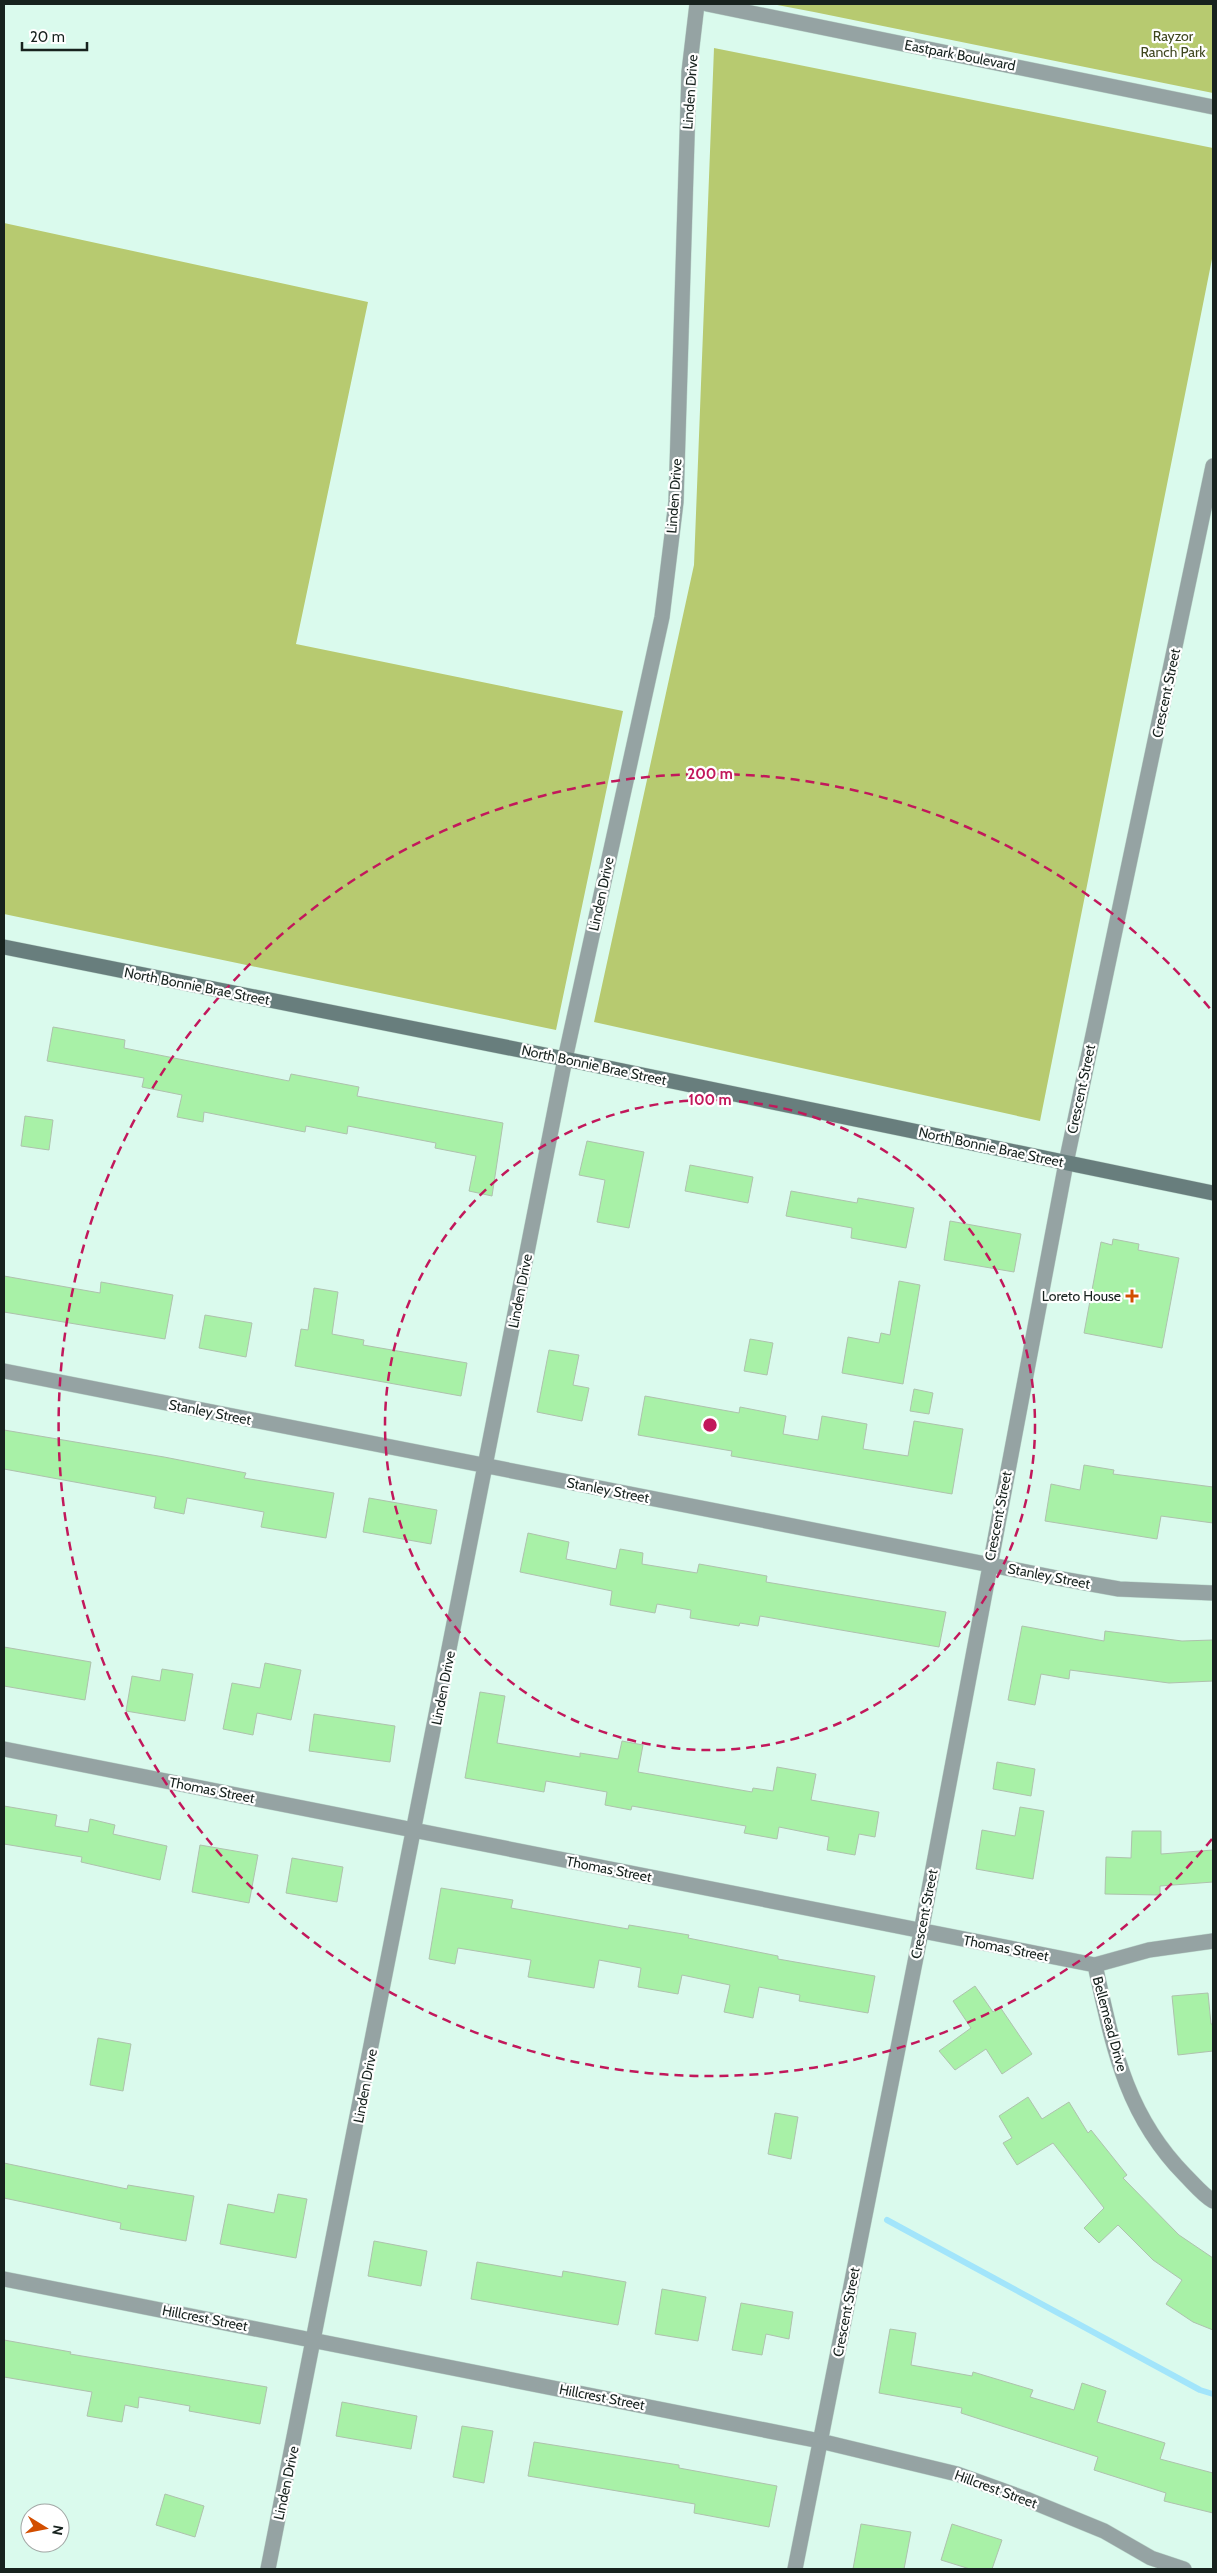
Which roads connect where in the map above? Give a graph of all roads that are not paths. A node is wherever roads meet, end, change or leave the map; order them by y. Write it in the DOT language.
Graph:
graph roads {
  1 [pos="697,4"];
  2 [pos="707,4"];
  3 [pos="1213,107"];
  4 [pos="1213,466"];
  5 [pos="4,947"];
  6 [pos="565,1059"];
  7 [pos="1066,1163"];
  8 [pos="1213,1193"];
  9 [pos="4,1371"];
  10 [pos="486,1466"];
  11 [pos="989,1565"];
  12 [pos="1213,1593"];
  13 [pos="4,1749"];
  14 [pos="415,1830"];
  15 [pos="921,1932"];
  16 [pos="1213,1941"];
  17 [pos="1095,1965"];
  18 [pos="1213,2201"];
  19 [pos="4,2279"];
  20 [pos="315,2339"];
  21 [pos="820,2441"];
  22 [pos="268,2569"];
  23 [pos="795,2569"];
  24 [pos="1184,2569"];
  1 -- 6 [label="street, Linden Drive"];
  2 -- 3 [label="street, Eastpark Boulevard"];
  4 -- 7 [label="street, Crescent Street"];
  5 -- 6 [label="main road, North Bonnie Brae Street"];
  6 -- 7 [label="main road, North Bonnie Brae Street"];
  6 -- 10 [label="street, Linden Drive"];
  7 -- 8 [label="main road, North Bonnie Brae Street"];
  7 -- 11 [label="street, Crescent Street"];
  9 -- 10 [label="street, Stanley Street"];
  10 -- 11 [label="street, Stanley Street"];
  10 -- 14 [label="street, Linden Drive"];
  11 -- 12 [label="street, Stanley Street"];
  11 -- 15 [label="street, Crescent Street"];
  13 -- 14 [label="street, Thomas Street"];
  14 -- 15 [label="street, Thomas Street"];
  14 -- 20 [label="street, Linden Drive"];
  15 -- 17 [label="street, Thomas Street"];
  15 -- 21 [label="street, Crescent Street"];
  16 -- 17 [label="street, Thomas Street"];
  17 -- 18 [label="street, Bellemead Drive"];
  19 -- 20 [label="street, Hillcrest Street"];
  20 -- 21 [label="street, Hillcrest Street"];
  20 -- 22 [label="street, Linden Drive"];
  21 -- 23 [label="street, Crescent Street"];
  21 -- 24 [label="street, Hillcrest Street"];
}
